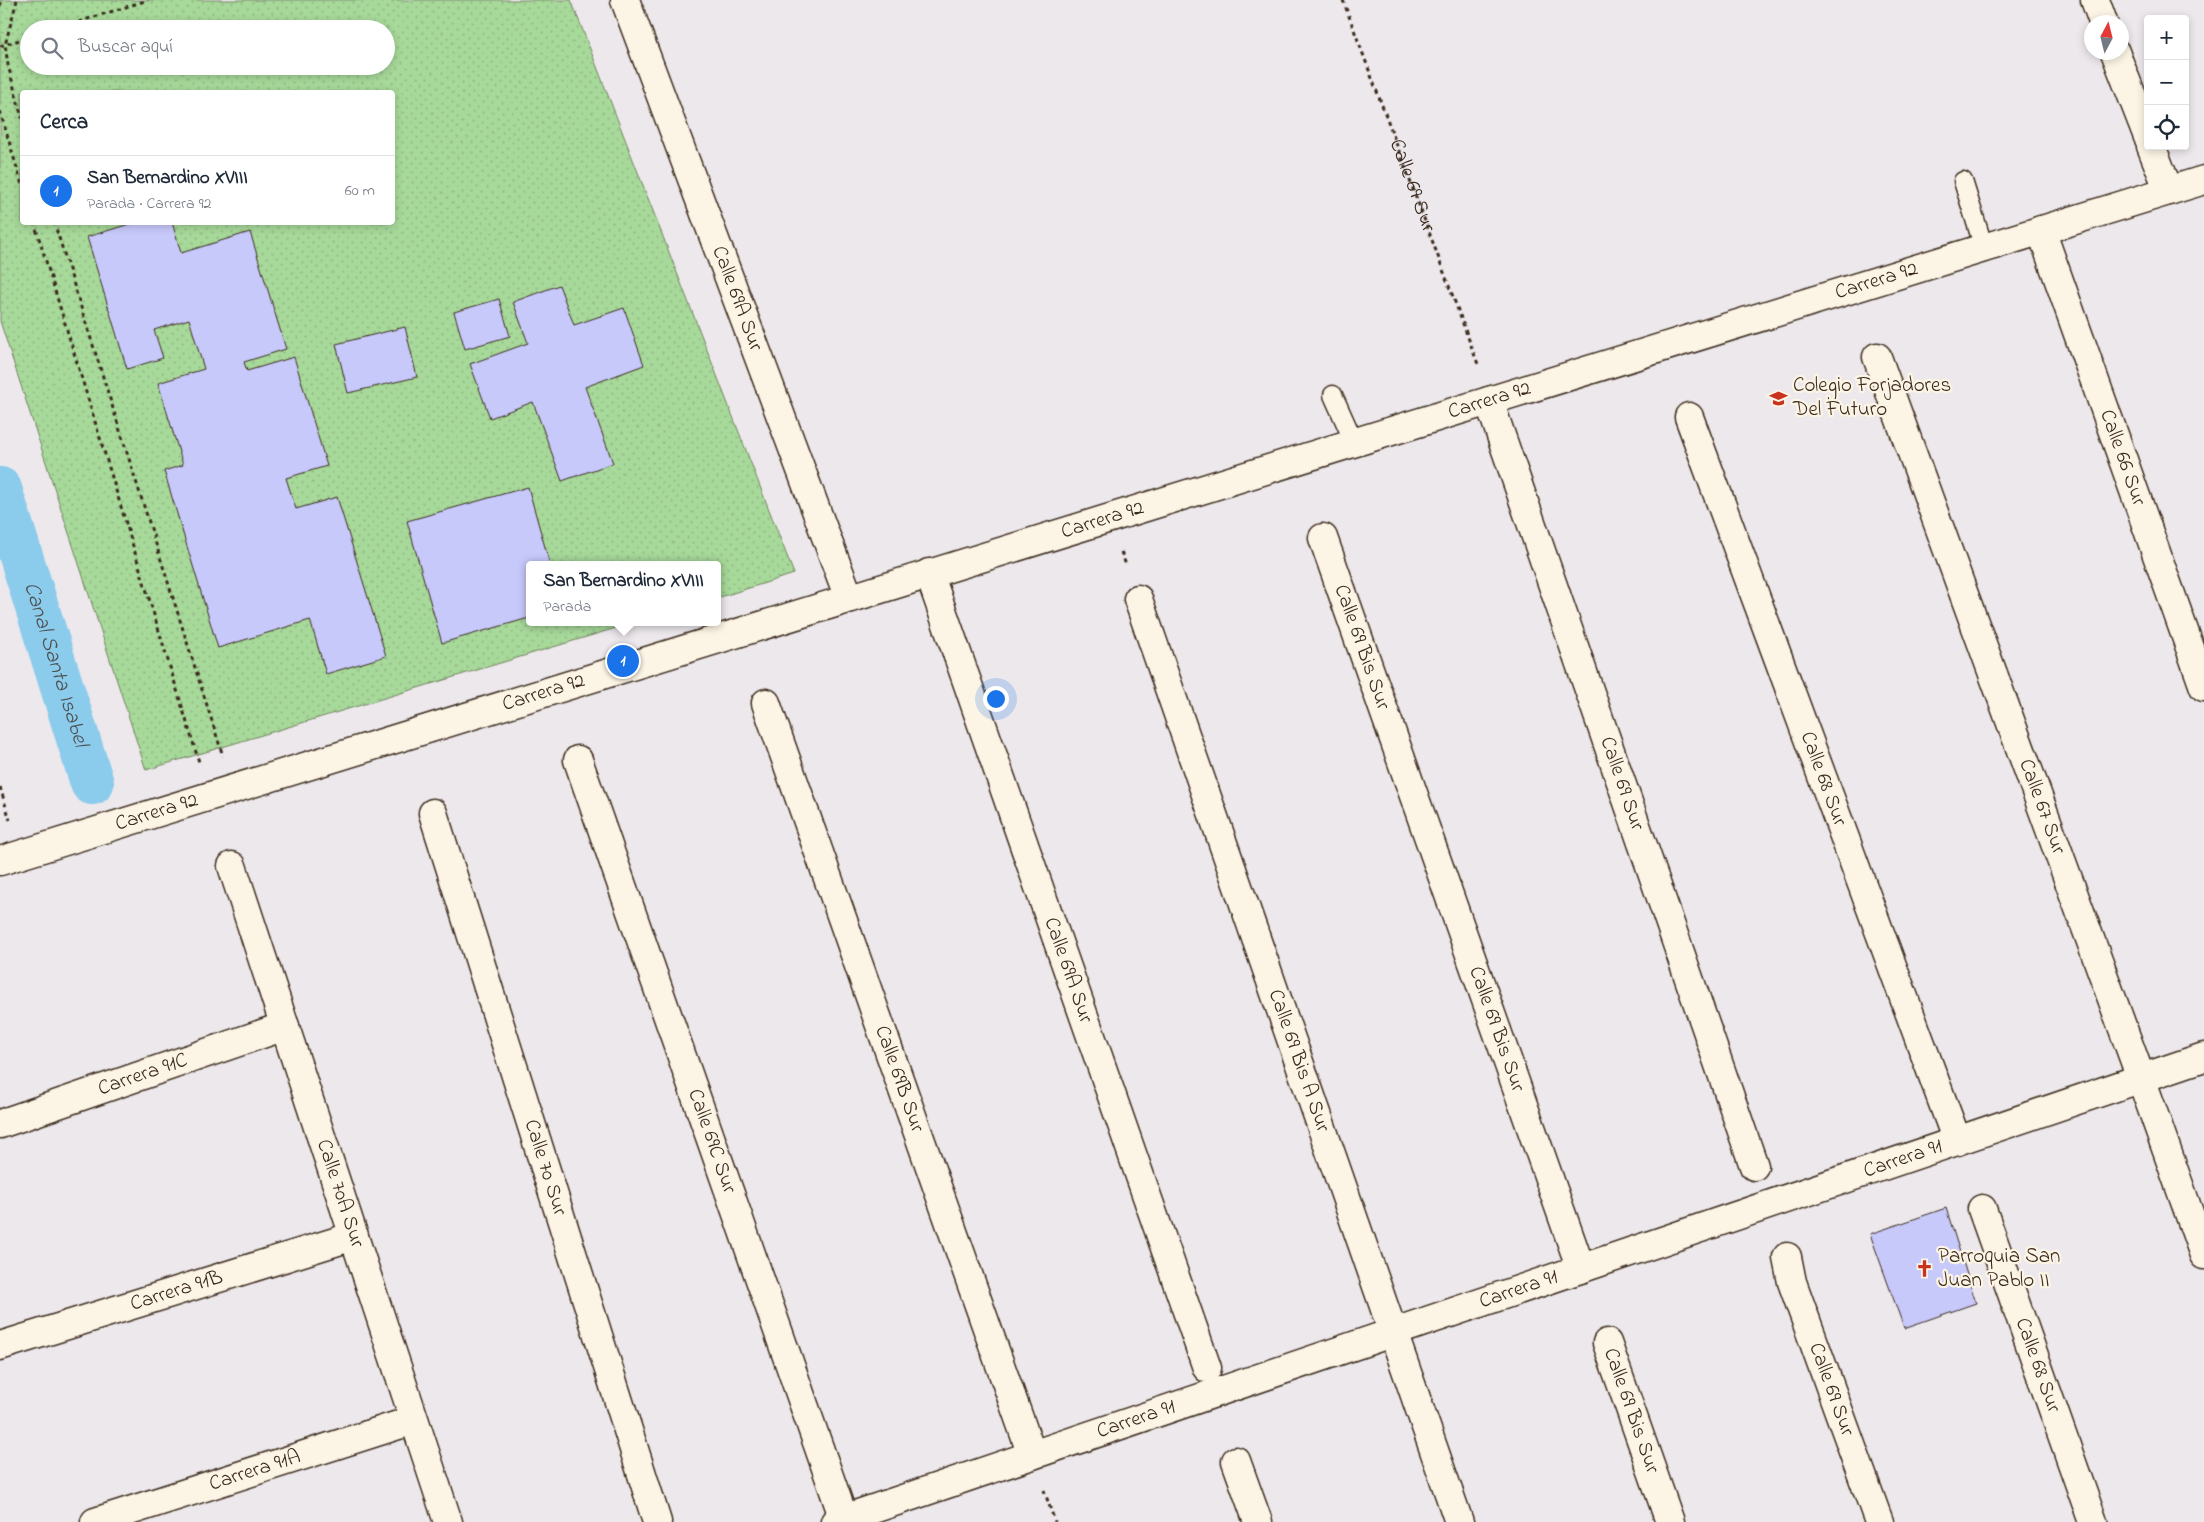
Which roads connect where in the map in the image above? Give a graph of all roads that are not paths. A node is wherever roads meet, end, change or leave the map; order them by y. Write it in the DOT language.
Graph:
graph roads {
  1 [pos="625,0"];
  2 [pos="2095,0"];
  3 [pos="2100,15"];
  4 [pos="2118,60"];
  5 [pos="2144,127"];
  6 [pos="2153,150"];
  7 [pos="2204,180"];
  8 [pos="1963,182"];
  9 [pos="2169,191"];
  10 [pos="2041,230"];
  11 [pos="1984,248"];
  12 [pos="1877,357"];
  13 [pos="1333,395"];
  14 [pos="1489,400"];
  15 [pos="1690,417"];
  16 [pos="1354,442"];
  17 [pos="1323,538"];
  18 [pos="929,573"];
  19 [pos="849,598"];
  20 [pos="1138,599"];
  21 [pos="2204,687"];
  22 [pos="766,703"];
  23 [pos="578,760"];
  24 [pos="433,813"];
  25 [pos="0,861"];
  26 [pos="232,866"];
  27 [pos="285,1026"];
  28 [pos="2204,1057"];
  29 [pos="2142,1078"];
  30 [pos="0,1124"];
  31 [pos="1957,1141"];
  32 [pos="1754,1166"];
  33 [pos="1982,1209"];
  34 [pos="354,1236"];
  35 [pos="2204,1255"];
  36 [pos="1786,1258"];
  37 [pos="1581,1269"];
  38 [pos="1393,1332"];
  39 [pos="1607,1343"];
  40 [pos="0,1346"];
  41 [pos="1207,1368"];
  42 [pos="414,1420"];
  43 [pos="1032,1455"];
  44 [pos="1236,1461"];
  45 [pos="842,1521"];
  46 [pos="95,1522"];
  47 [pos="448,1522"];
  48 [pos="657,1522"];
  49 [pos="1258,1522"];
  50 [pos="1460,1522"];
  51 [pos="1670,1522"];
  52 [pos="1879,1522"];
  53 [pos="2093,1522"];
  1 -- 19 [label="street, Calle 69A Sur"];
  2 -- 3 [label="street"];
  4 -- 5 [label="street"];
  6 -- 9 [label="street"];
  7 -- 9 [label="street, Carrera 92"];
  8 -- 11 [label="lane"];
  9 -- 10 [label="street, Carrera 92"];
  10 -- 11 [label="street, Carrera 92"];
  10 -- 21 [label="street, Calle 66 Sur"];
  11 -- 14 [label="street, Carrera 92"];
  12 -- 29 [label="street, Calle 67 Sur"];
  13 -- 16 [label="lane"];
  14 -- 16 [label="street, Carrera 92"];
  14 -- 32 [label="street, Calle 69 Sur"];
  15 -- 31 [label="street, Calle 68 Sur"];
  16 -- 18 [label="street, Carrera 92"];
  17 -- 37 [label="street, Calle 69 Bis Sur"];
  18 -- 19 [label="street, Carrera 92"];
  18 -- 41 [label="street, Calle 69A Sur"];
  19 -- 25 [label="street, Carrera 92"];
  20 -- 38 [label="street, Calle 69 Bis A Sur"];
  22 -- 43 [label="street, Calle 69B Sur"];
  23 -- 45 [label="street, Calle 69C Sur"];
  24 -- 48 [label="street, Calle 70 Sur"];
  26 -- 27 [label="street, Calle 70A Sur"];
  27 -- 30 [label="street, Carrera 91C"];
  27 -- 34 [label="street, Calle 70A Sur"];
  28 -- 29 [label="street, Carrera 91"];
  29 -- 31 [label="street, Carrera 91"];
  29 -- 35 [label="street, Calle 67 Sur"];
  31 -- 37 [label="street, Carrera 91"];
  33 -- 53 [label="street, Calle 68 Sur"];
  34 -- 40 [label="street, Carrera 91B"];
  34 -- 42 [label="street, Calle 70A Sur"];
  36 -- 52 [label="street, Calle 69 Sur"];
  37 -- 38 [label="street, Carrera 91"];
  38 -- 43 [label="street, Carrera 91"];
  38 -- 50 [label="street, Calle 69 Bis A Sur"];
  39 -- 51 [label="street, Calle 69 Bis Sur"];
  42 -- 46 [label="street, Carrera 91A"];
  42 -- 47 [label="street, Calle 70A Sur"];
  43 -- 45 [label="street, Carrera 91"];
  44 -- 49 [label="street"];
}
